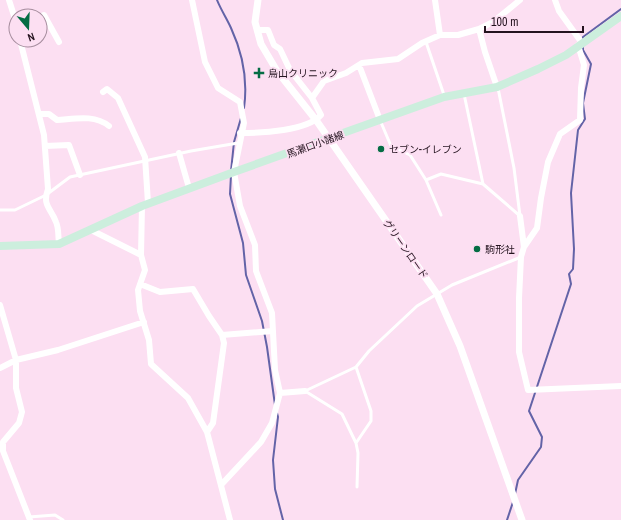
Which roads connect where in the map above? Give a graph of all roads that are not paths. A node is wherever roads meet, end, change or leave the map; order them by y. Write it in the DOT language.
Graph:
graph roads {
  1 [pos="192,0"];
  2 [pos="258,0"];
  3 [pos="435,0"];
  4 [pos="520,0"];
  5 [pos="555,0"];
  6 [pos="621,16"];
  7 [pos="48,22"];
  8 [pos="479,29"];
  9 [pos="257,30"];
  10 [pos="440,35"];
  11 [pos="59,42"];
  12 [pos="426,42"];
  13 [pos="580,44"];
  14 [pos="22,48"];
  15 [pos="359,65"];
  16 [pos="497,86"];
  17 [pos="102,92"];
  18 [pos="464,93"];
  19 [pos="444,97"];
  20 [pos="312,98"];
  21 [pos="40,114"];
  22 [pos="316,120"];
  23 [pos="380,120"];
  24 [pos="109,126"];
  25 [pos="240,134"];
  26 [pos="329,139"];
  27 [pos="238,143"];
  28 [pos="45,146"];
  29 [pos="179,153"];
  30 [pos="145,161"];
  31 [pos="234,172"];
  32 [pos="80,175"];
  33 [pos="426,180"];
  34 [pos="483,184"];
  35 [pos="189,188"];
  36 [pos="46,196"];
  37 [pos="145,205"];
  38 [pos="0,210"];
  39 [pos="441,215"];
  40 [pos="520,216"];
  41 [pos="91,230"];
  42 [pos="59,244"];
  43 [pos="0,246"];
  44 [pos="524,247"];
  45 [pos="141,255"];
  46 [pos="521,257"];
  47 [pos="140,284"];
  48 [pos="437,294"];
  49 [pos="0,305"];
  50 [pos="144,322"];
  51 [pos="273,331"];
  52 [pos="222,335"];
  53 [pos="16,360"];
  54 [pos="356,367"];
  55 [pos="0,368"];
  56 [pos="621,386"];
  57 [pos="305,391"];
  58 [pos="280,394"];
  59 [pos="207,432"];
  60 [pos="356,443"];
  61 [pos="221,485"];
  62 [pos="357,487"];
  63 [pos="29,519"];
  64 [pos="63,520"];
  65 [pos="230,520"];
  66 [pos="522,520"];
  1 -- 25 [label="street"];
  2 -- 9 [label="street, グリーンロード"];
  3 -- 10 [label="street"];
  4 -- 8 [label="street"];
  5 -- 13 [label="street"];
  6 -- 13 [label="main road, 馬瀬口小諸線"];
  7 -- 11 [label="street"];
  8 -- 10 [label="street"];
  8 -- 16 [label="street"];
  9 -- 20 [label="street"];
  9 -- 22 [label="street, グリーンロード"];
  10 -- 12 [label="street"];
  12 -- 15 [label="street"];
  12 -- 19 [label="lane"];
  13 -- 16 [label="main road, 馬瀬口小諸線"];
  13 -- 44 [label="street"];
  14 -- 21 [label="street"];
  15 -- 20 [label="street"];
  15 -- 23 [label="street"];
  16 -- 18 [label="main road, 馬瀬口小諸線"];
  16 -- 40 [label="lane"];
  17 -- 30 [label="street"];
  18 -- 19 [label="main road, 馬瀬口小諸線"];
  18 -- 34 [label="lane"];
  19 -- 23 [label="main road, 馬瀬口小諸線"];
  20 -- 22 [label="street"];
  21 -- 24 [label="street"];
  21 -- 28 [label="street"];
  22 -- 25 [label="street"];
  22 -- 26 [label="street, グリーンロード"];
  23 -- 26 [label="main road, 馬瀬口小諸線"];
  23 -- 33 [label="lane"];
  25 -- 27 [label="street"];
  26 -- 31 [label="main road, 馬瀬口小諸線"];
  26 -- 48 [label="street, グリーンロード"];
  27 -- 29 [label="lane"];
  27 -- 31 [label="street"];
  28 -- 32 [label="street"];
  28 -- 36 [label="street"];
  29 -- 30 [label="lane"];
  29 -- 35 [label="street"];
  30 -- 32 [label="lane"];
  30 -- 37 [label="street"];
  31 -- 35 [label="main road, 馬瀬口小諸線"];
  31 -- 51 [label="street"];
  32 -- 36 [label="lane"];
  33 -- 34 [label="lane"];
  33 -- 39 [label="lane"];
  34 -- 40 [label="lane"];
  35 -- 37 [label="main road, 馬瀬口小諸線"];
  36 -- 38 [label="lane"];
  36 -- 42 [label="street"];
  37 -- 41 [label="main road, 馬瀬口小諸線"];
  37 -- 45 [label="street"];
  40 -- 44 [label="street"];
  41 -- 42 [label="main road, 馬瀬口小諸線"];
  41 -- 45 [label="street"];
  42 -- 43 [label="main road, 馬瀬口小諸線"];
  44 -- 46 [label="street"];
  45 -- 47 [label="street"];
  46 -- 48 [label="lane"];
  46 -- 56 [label="street"];
  47 -- 50 [label="street"];
  47 -- 52 [label="street"];
  48 -- 54 [label="lane"];
  48 -- 66 [label="street, グリーンロード"];
  49 -- 53 [label="street"];
  50 -- 53 [label="street"];
  50 -- 59 [label="street"];
  51 -- 52 [label="street"];
  51 -- 58 [label="street"];
  52 -- 59 [label="street"];
  53 -- 55 [label="street"];
  53 -- 63 [label="street"];
  54 -- 57 [label="lane"];
  54 -- 60 [label="lane"];
  57 -- 58 [label="street"];
  57 -- 60 [label="lane"];
  58 -- 61 [label="street"];
  59 -- 61 [label="street"];
  60 -- 62 [label="lane"];
  61 -- 65 [label="street"];
  63 -- 64 [label="lane"];
}
